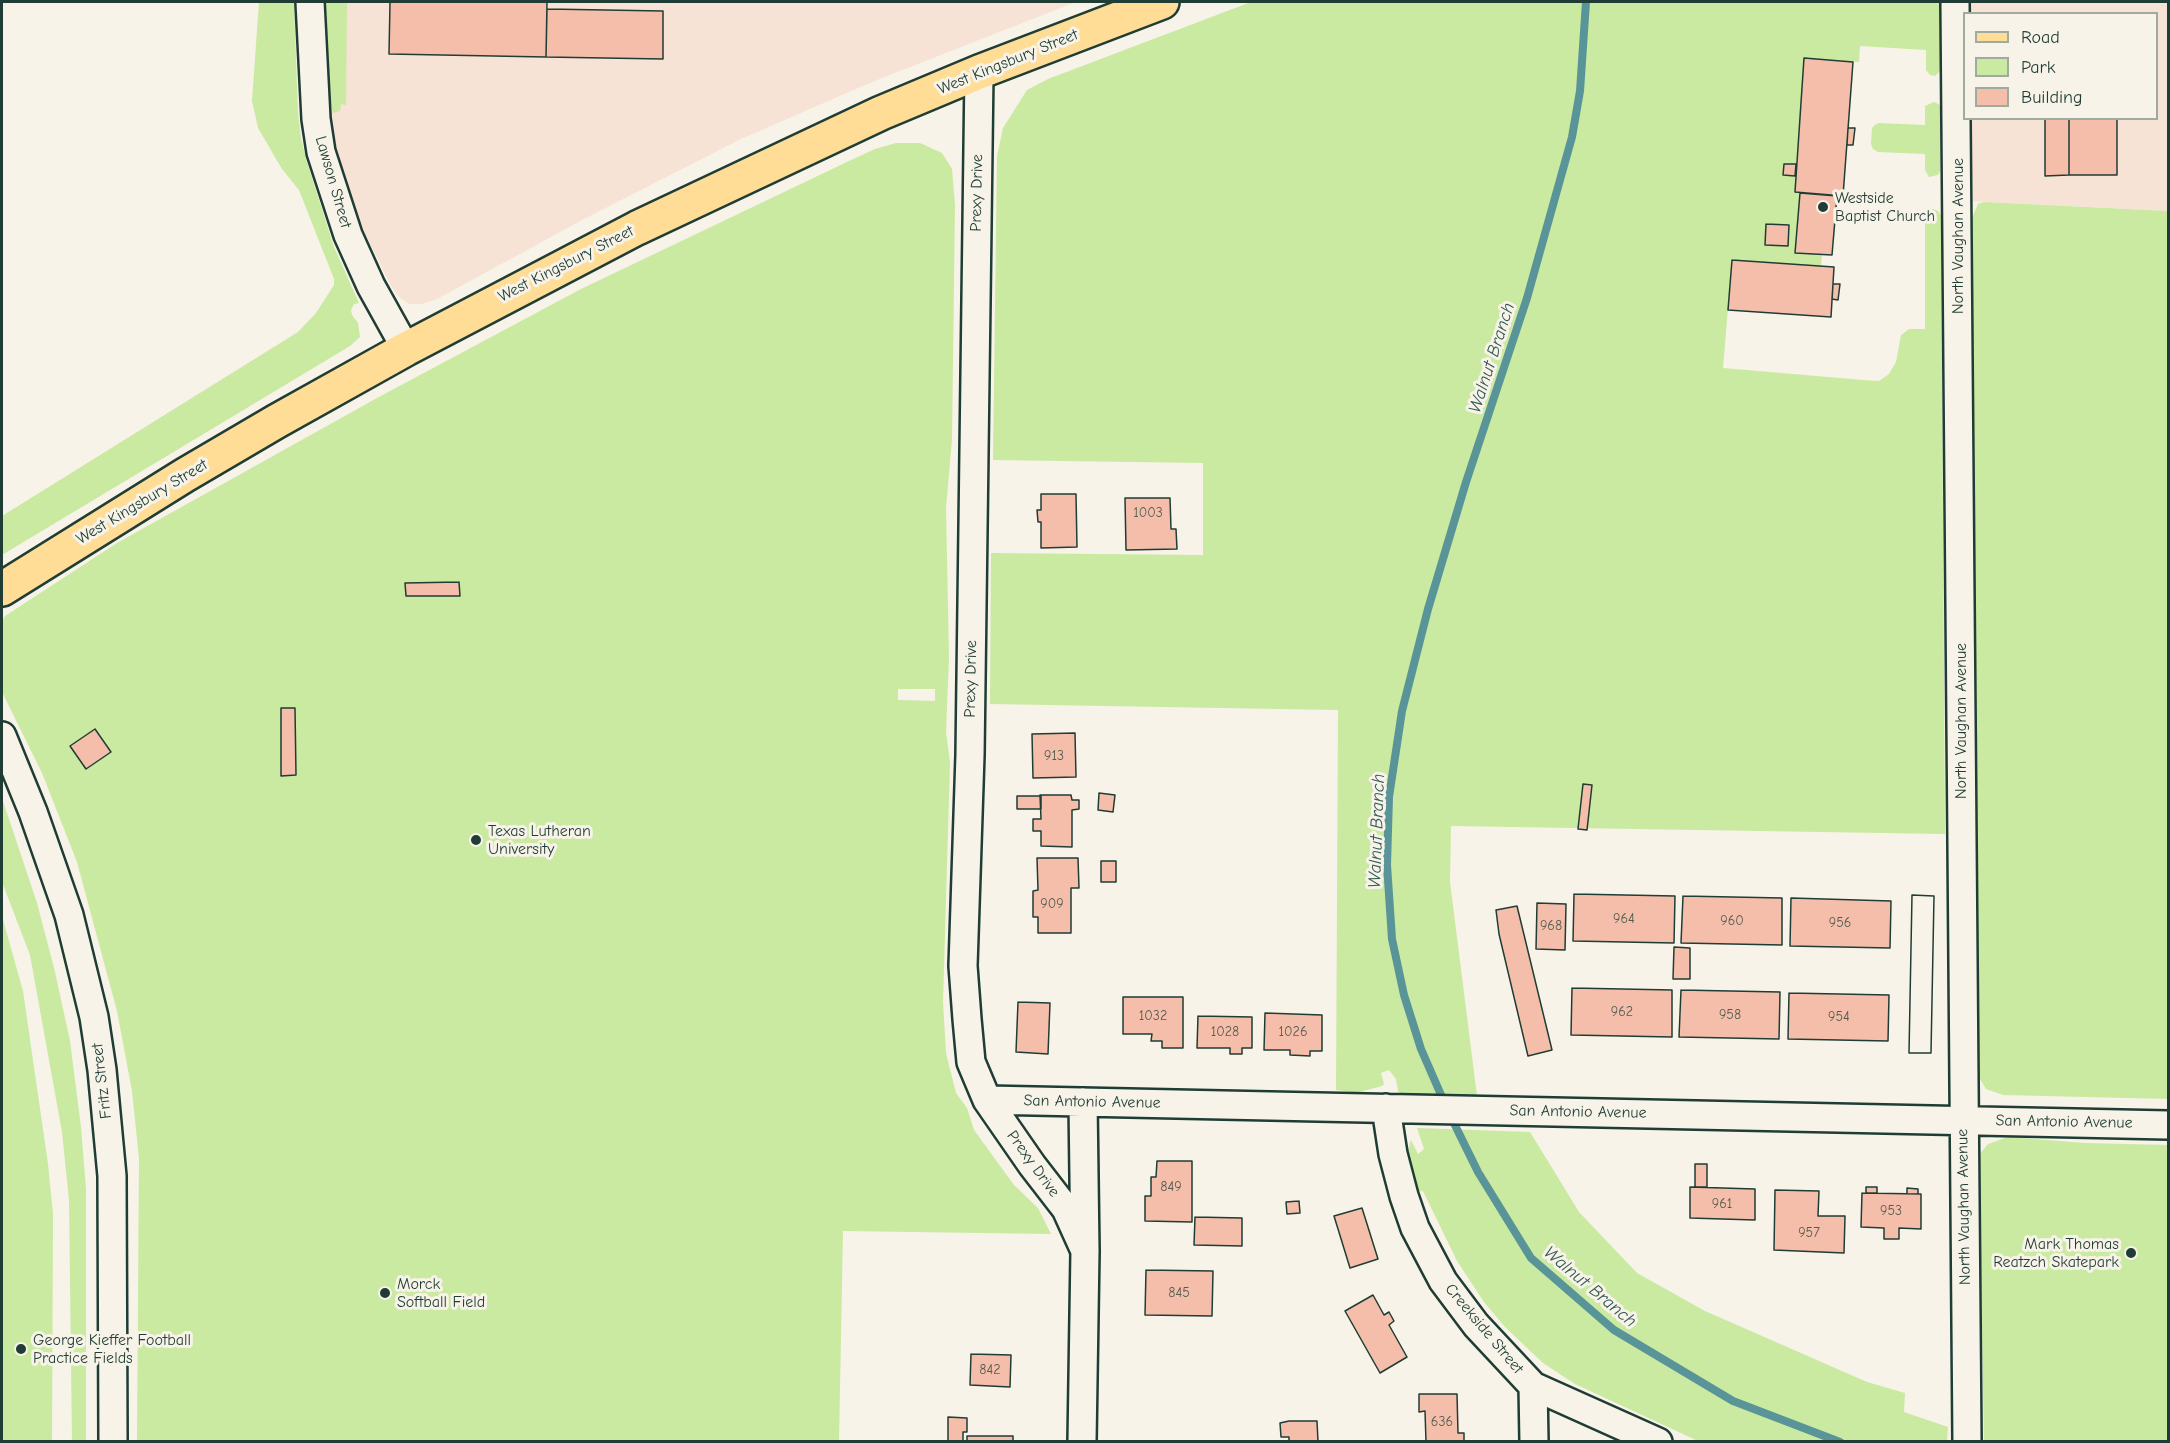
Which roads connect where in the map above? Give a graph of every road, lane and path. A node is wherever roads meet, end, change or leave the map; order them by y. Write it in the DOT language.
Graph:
graph roads {
  1 [pos="310,2"];
  2 [pos="1162,2"];
  3 [pos="1955,2"];
  4 [pos="979,72"];
  5 [pos="406,349"];
  6 [pos="2,589"];
  7 [pos="2,736"];
  8 [pos="987,1100"];
  9 [pos="1083,1102"];
  10 [pos="1386,1108"];
  11 [pos="1963,1120"];
  12 [pos="2169,1125"];
  13 [pos="1085,1251"];
  14 [pos="1533,1386"];
  15 [pos="113,1442"];
  16 [pos="1082,1442"];
  17 [pos="1534,1442"];
  18 [pos="1658,1442"];
  19 [pos="1967,1442"];
  1 -- 5 [label="street, Lawson Street"];
  2 -- 4 [label="main road, West Kingsbury Street"];
  3 -- 11 [label="street, North Vaughan Avenue"];
  4 -- 5 [label="main road, West Kingsbury Street"];
  4 -- 8 [label="street, Prexy Drive"];
  5 -- 6 [label="main road, West Kingsbury Street"];
  7 -- 15 [label="street, Fritz Street"];
  8 -- 9 [label="street, San Antonio Avenue"];
  8 -- 13 [label="street, Prexy Drive"];
  9 -- 10 [label="street, San Antonio Avenue"];
  9 -- 13 [label="street, Prexy Drive"];
  10 -- 11 [label="street, San Antonio Avenue"];
  10 -- 14 [label="street, Creekside Street"];
  11 -- 12 [label="street, San Antonio Avenue"];
  11 -- 19 [label="street, North Vaughan Avenue"];
  13 -- 16 [label="street, Prexy Drive"];
  14 -- 17 [label="street"];
  14 -- 18 [label="street, Creekside Street"];
}
